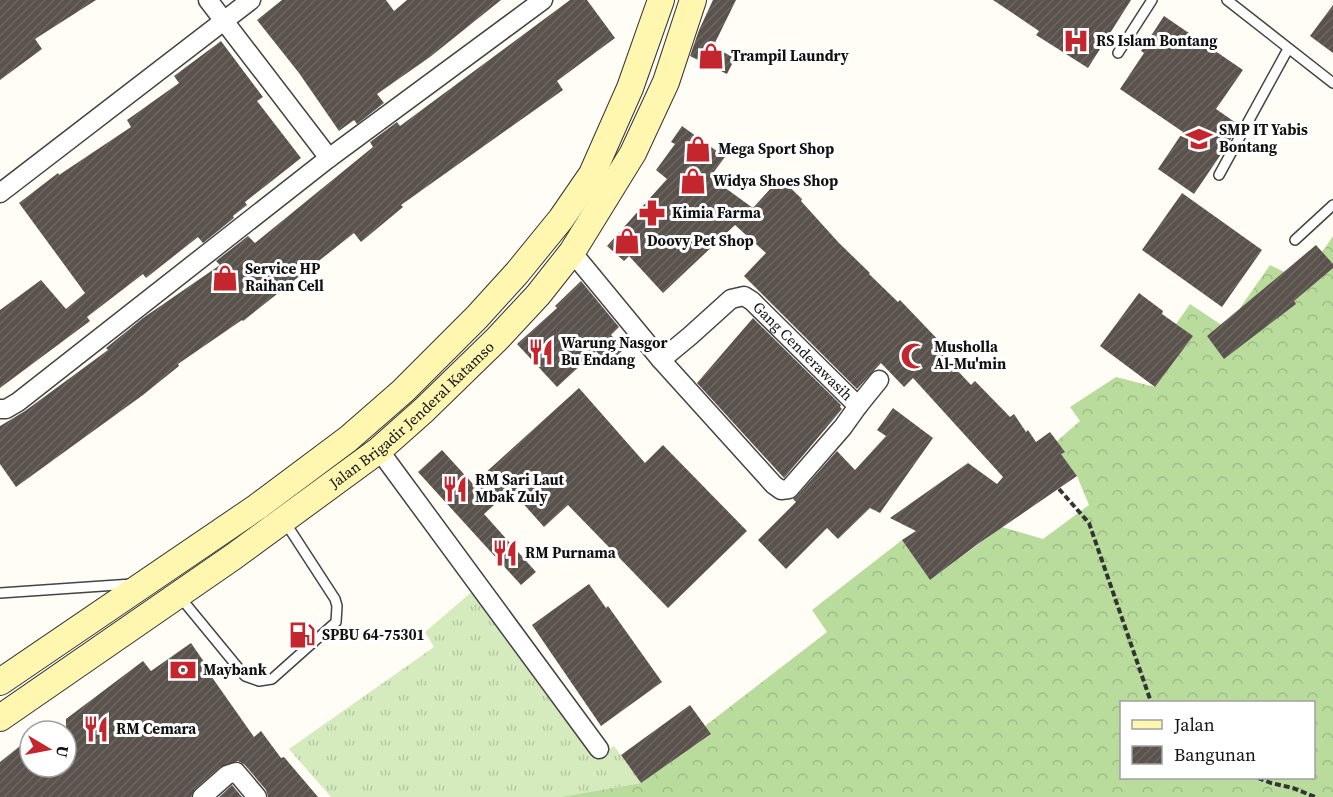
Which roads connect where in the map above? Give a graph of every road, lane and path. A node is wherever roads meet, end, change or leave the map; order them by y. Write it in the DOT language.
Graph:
graph roads {
  1 [pos="208,0"];
  2 [pos="251,0"];
  3 [pos="543,0"];
  4 [pos="661,0"];
  5 [pos="693,0"];
  6 [pos="1152,0"];
  7 [pos="1227,0"];
  8 [pos="224,21"];
  9 [pos="1288,49"];
  10 [pos="1118,53"];
  11 [pos="1333,83"];
  12 [pos="329,158"];
  13 [pos="1219,175"];
  14 [pos="0,193"];
  15 [pos="1333,205"];
  16 [pos="1295,240"];
  17 [pos="572,252"];
  18 [pos="477,317"];
  19 [pos="497,339"];
  20 [pos="441,351"];
  21 [pos="661,360"];
  22 [pos="460,375"];
  23 [pos="879,380"];
  24 [pos="858,406"];
  25 [pos="0,409"];
  26 [pos="379,450"];
  27 [pos="1059,489"];
  28 [pos="284,520"];
  29 [pos="144,583"];
  30 [pos="0,592"];
  31 [pos="178,595"];
  32 [pos="0,682"];
  33 [pos="1151,701"];
  34 [pos="0,718"];
  35 [pos="599,749"];
  36 [pos="1262,779"];
  37 [pos="202,797"];
  38 [pos="257,797"];
  39 [pos="1315,797"];
  1 -- 8 [label="street"];
  2 -- 8 [label="street"];
  3 -- 12 [label="street"];
  4 -- 18 [label="main road, Jalan Brigadir Jenderal Katamso"];
  5 -- 17 [label="main road, Jalan Brigadir Jenderal Katamso"];
  6 -- 10 [label="lane"];
  7 -- 9 [label="lane"];
  8 -- 12 [label="street"];
  8 -- 14 [label="street"];
  9 -- 11 [label="lane"];
  9 -- 13 [label="lane"];
  12 -- 25 [label="street"];
  15 -- 16 [label="lane"];
  17 -- 19 [label="main road, Jalan Brigadir Jenderal Katamso"];
  17 -- 21 [label="street"];
  18 -- 19 [label="main road"];
  18 -- 20 [label="main road, Jalan Brigadir Jenderal Katamso"];
  19 -- 22 [label="main road, Jalan Brigadir Jenderal Katamso"];
  20 -- 22 [label="main road"];
  20 -- 29 [label="main road, Jalan Brigadir Jenderal Katamso"];
  21 -- 24 [label="street, Gang Cenderawasih"];
  21 -- 24 [label="street"];
  22 -- 26 [label="main road, Jalan Brigadir Jenderal Katamso"];
  23 -- 24 [label="street, Gang Cenderawasih"];
  26 -- 28 [label="main road, Jalan Brigadir Jenderal Katamso"];
  26 -- 35 [label="street"];
  27 -- 33 [label="path"];
  28 -- 31 [label="main road, Jalan Brigadir Jenderal Katamso"];
  28 -- 31 [label="lane"];
  29 -- 30 [label="lane"];
  29 -- 32 [label="main road, Jalan Brigadir Jenderal Katamso"];
  31 -- 34 [label="main road, Jalan Brigadir Jenderal Katamso"];
  36 -- 39 [label="path"];
  37 -- 38 [label="street"];
}
